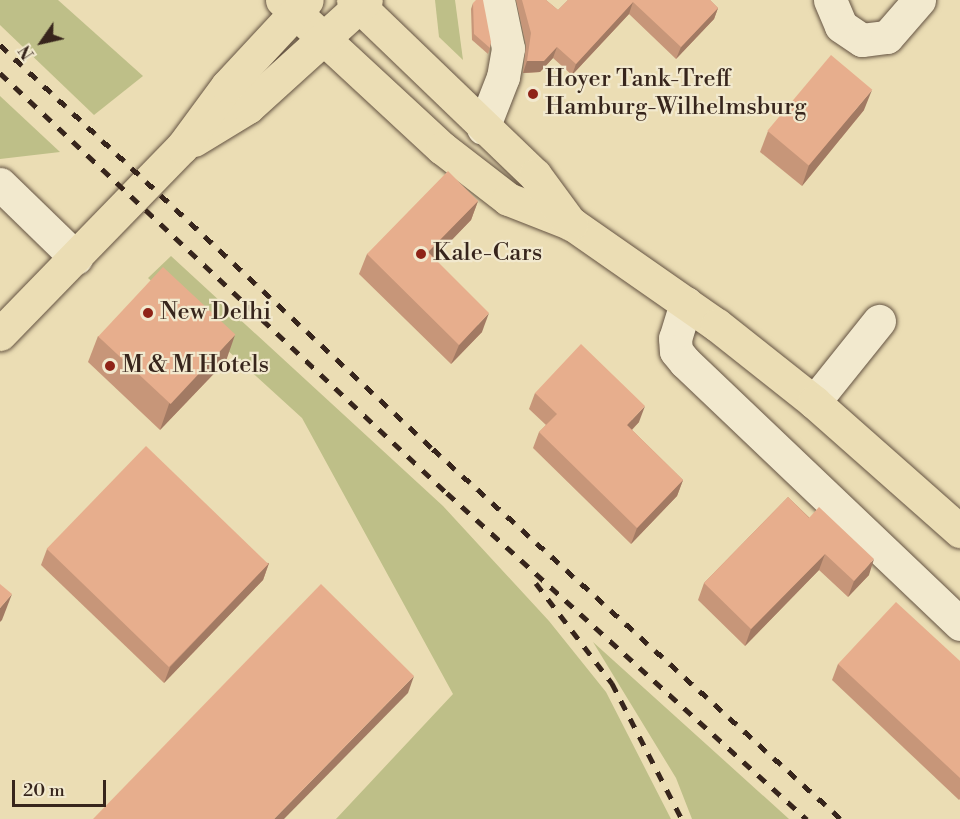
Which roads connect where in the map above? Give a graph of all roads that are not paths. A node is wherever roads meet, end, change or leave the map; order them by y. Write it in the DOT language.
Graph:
graph roads {
  1 [pos="498,0"];
  2 [pos="830,0"];
  3 [pos="919,0"];
  4 [pos="360,2"];
  5 [pos="295,4"];
  6 [pos="323,40"];
  7 [pos="483,128"];
  8 [pos="182,147"];
  9 [pos="0,184"];
  10 [pos="572,224"];
  11 [pos="76,258"];
  12 [pos="686,303"];
  13 [pos="879,321"];
  14 [pos="0,334"];
  15 [pos="814,402"];
  16 [pos="960,531"];
  17 [pos="960,624"];
  1 -- 7 [label="street"];
  2 -- 3 [label="street"];
  4 -- 6 [label="main road"];
  4 -- 7 [label="main road"];
  5 -- 6 [label="main road"];
  5 -- 8 [label="main road"];
  6 -- 8 [label="main road"];
  6 -- 10 [label="main road"];
  7 -- 10 [label="main road"];
  8 -- 11 [label="main road"];
  9 -- 11 [label="street"];
  10 -- 12 [label="main road"];
  11 -- 14 [label="main road"];
  12 -- 15 [label="main road"];
  12 -- 17 [label="street"];
  13 -- 15 [label="street"];
  15 -- 16 [label="main road"];
}
